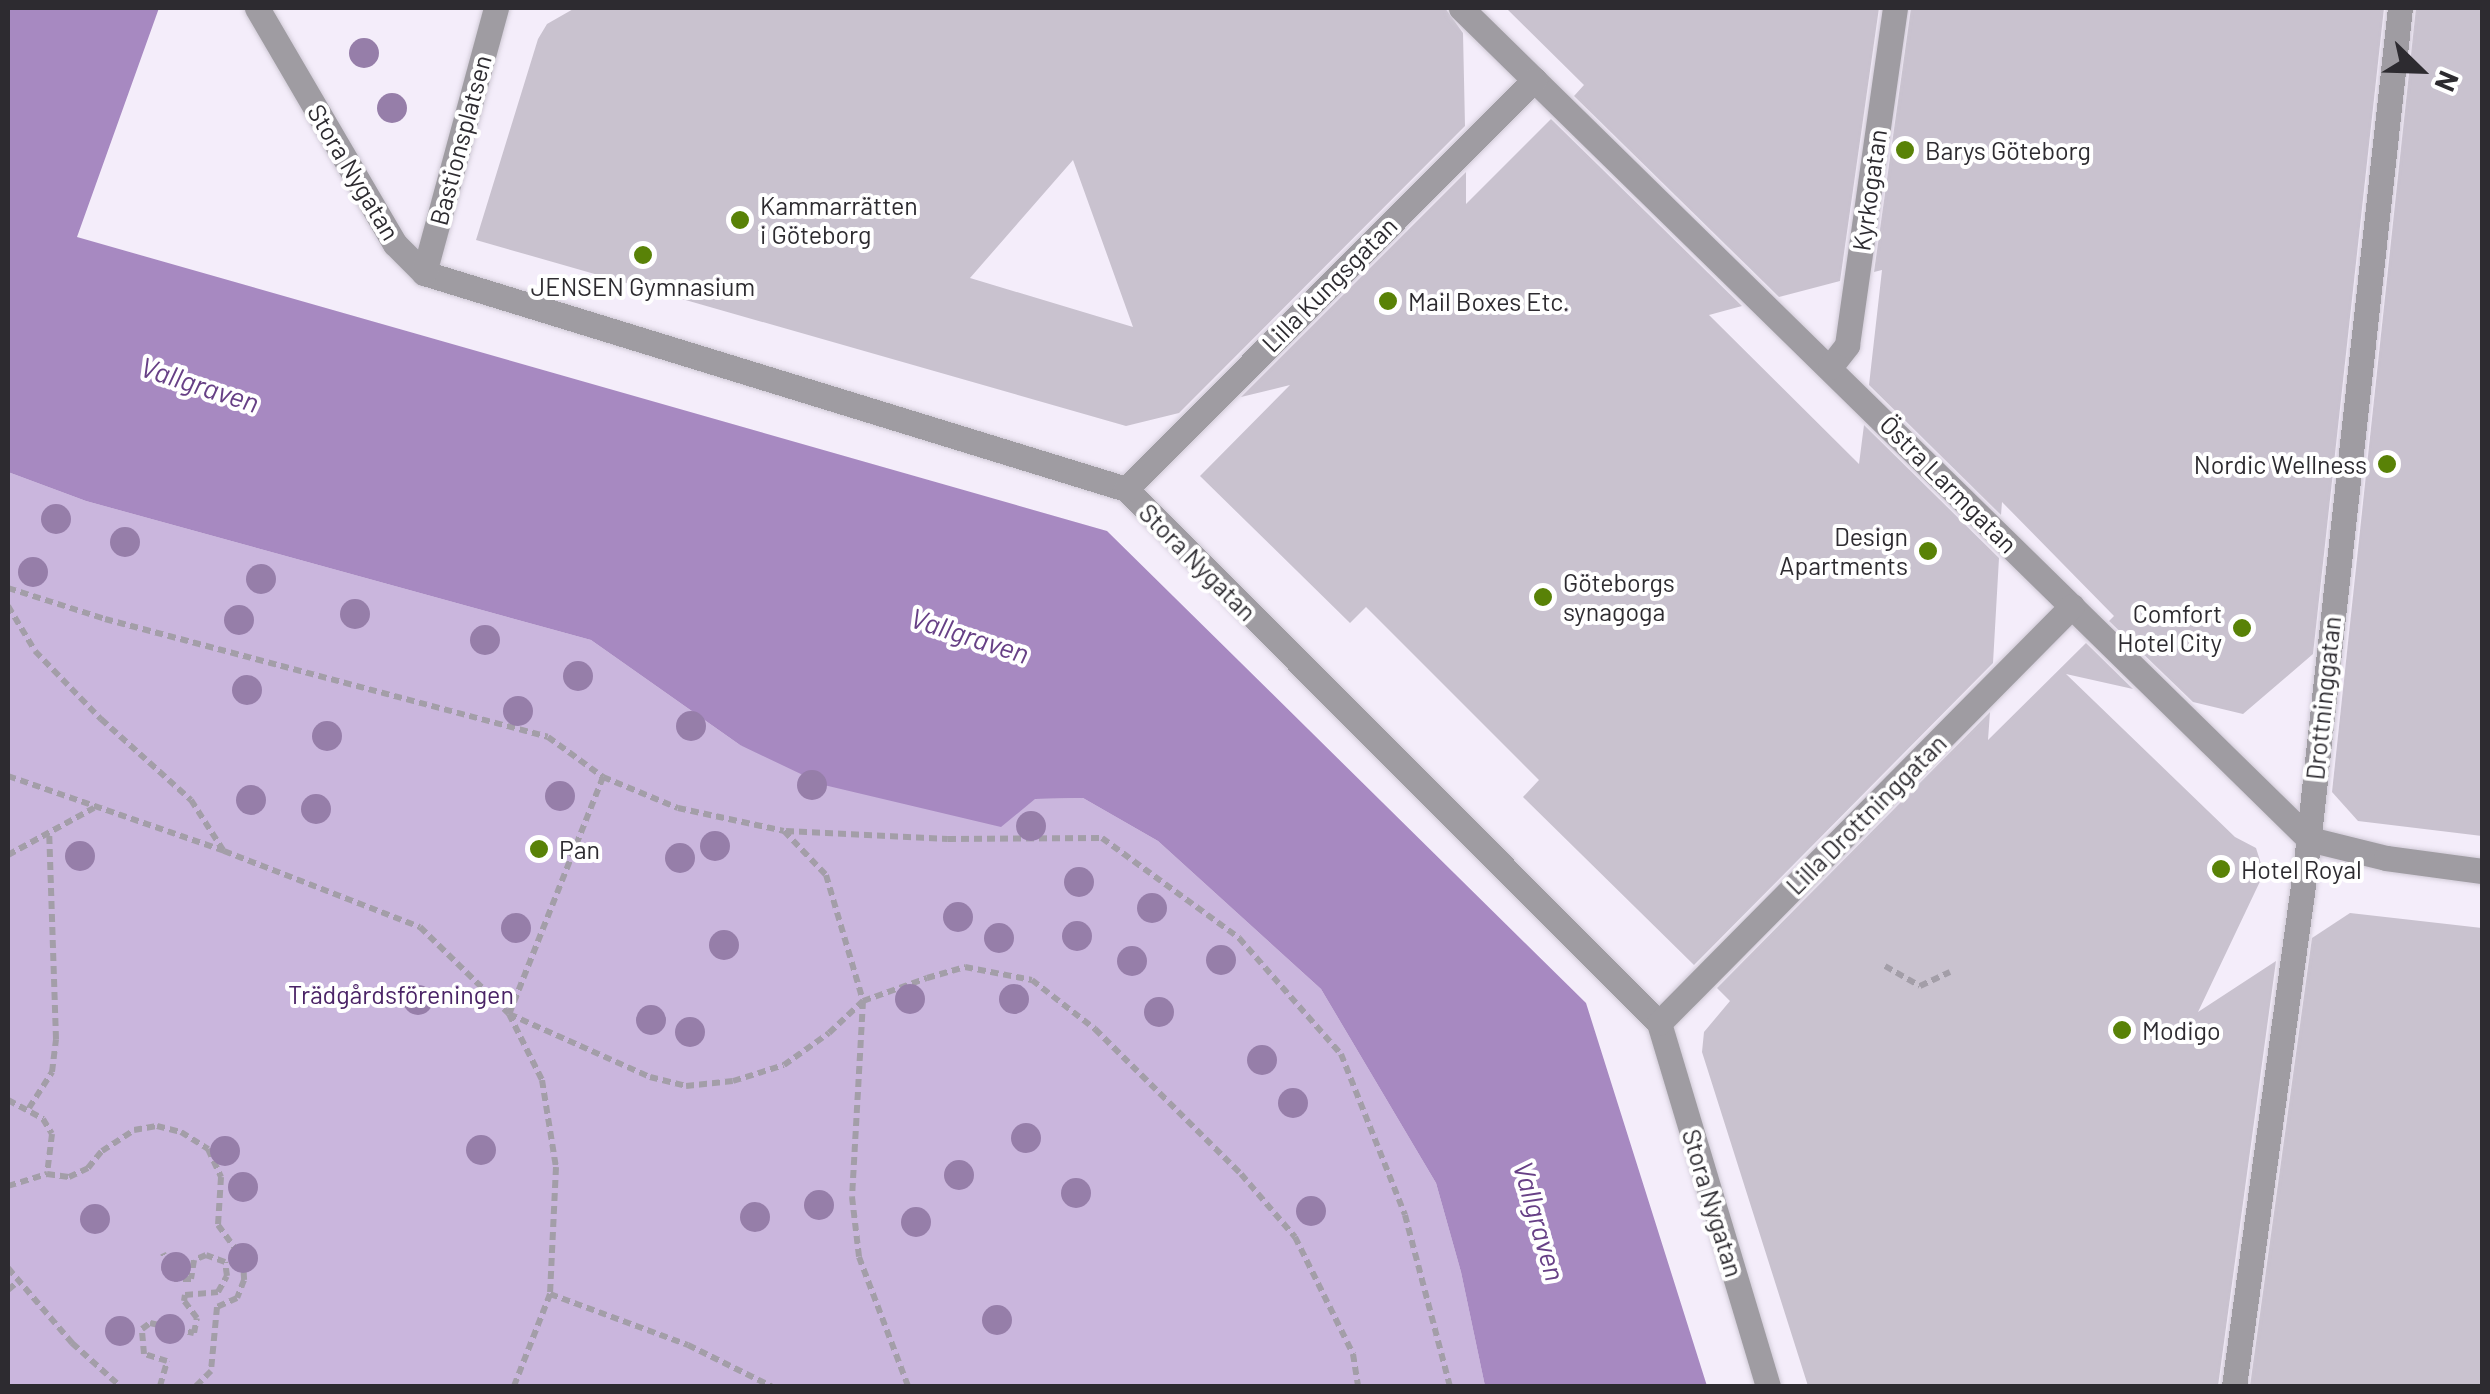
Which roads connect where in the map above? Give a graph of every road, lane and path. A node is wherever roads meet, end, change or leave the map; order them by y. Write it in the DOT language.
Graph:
graph roads {
  1 [pos="257,8"];
  2 [pos="496,8"];
  3 [pos="1462,8"];
  4 [pos="1895,8"];
  5 [pos="2400,8"];
  6 [pos="1534,80"];
  7 [pos="424,273"];
  8 [pos="1830,367"];
  9 [pos="1126,489"];
  10 [pos="8,588"];
  11 [pos="8,606"];
  12 [pos="2072,606"];
  13 [pos="8,776"];
  14 [pos="603,777"];
  15 [pos="95,808"];
  16 [pos="784,830"];
  17 [pos="49,833"];
  18 [pos="2309,839"];
  19 [pos="224,851"];
  20 [pos="8,855"];
  21 [pos="2482,870"];
  22 [pos="1885,966"];
  23 [pos="1950,972"];
  24 [pos="863,1001"];
  25 [pos="509,1014"];
  26 [pos="1659,1023"];
  27 [pos="8,1100"];
  28 [pos="29,1108"];
  29 [pos="47,1174"];
  30 [pos="8,1186"];
  31 [pos="163,1253"];
  32 [pos="8,1268"];
  33 [pos="20,1280"];
  34 [pos="8,1290"];
  35 [pos="550,1294"];
  36 [pos="120,1386"];
  37 [pos="160,1386"];
  38 [pos="196,1386"];
  39 [pos="514,1386"];
  40 [pos="771,1386"];
  41 [pos="908,1386"];
  42 [pos="1358,1386"];
  43 [pos="1450,1386"];
  44 [pos="1768,1386"];
  45 [pos="2234,1386"];
  1 -- 7 [label="street, Stora Nygatan"];
  2 -- 7 [label="street, Bastionsplatsen"];
  3 -- 6 [label="street, Östra Larmgatan"];
  4 -- 8 [label="street, Kyrkogatan"];
  5 -- 18 [label="street, Drottninggatan"];
  6 -- 8 [label="street, Östra Larmgatan"];
  6 -- 9 [label="street, Lilla Kungsgatan"];
  7 -- 9 [label="street, Stora Nygatan"];
  8 -- 12 [label="street, Östra Larmgatan"];
  9 -- 26 [label="street, Stora Nygatan"];
  10 -- 14 [label="path"];
  11 -- 19 [label="path"];
  12 -- 18 [label="street, Östra Larmgatan"];
  12 -- 26 [label="street, Lilla Drottninggatan"];
  13 -- 15 [label="path"];
  14 -- 16 [label="path"];
  14 -- 25 [label="path"];
  15 -- 17 [label="path"];
  15 -- 19 [label="path"];
  16 -- 24 [label="path"];
  16 -- 43 [label="path"];
  17 -- 20 [label="path"];
  17 -- 28 [label="path"];
  18 -- 21 [label="street"];
  18 -- 45 [label="street, Drottninggatan"];
  19 -- 25 [label="path"];
  22 -- 23 [label="path"];
  24 -- 25 [label="path"];
  24 -- 41 [label="path"];
  24 -- 42 [label="path"];
  25 -- 35 [label="path"];
  26 -- 44 [label="street, Stora Nygatan"];
  27 -- 28 [label="path"];
  28 -- 29 [label="path"];
  29 -- 30 [label="path"];
  29 -- 38 [label="path"];
  31 -- 37 [label="path"];
  32 -- 33 [label="path"];
  33 -- 34 [label="path"];
  33 -- 36 [label="path"];
  35 -- 39 [label="path"];
  35 -- 40 [label="path"];
}
